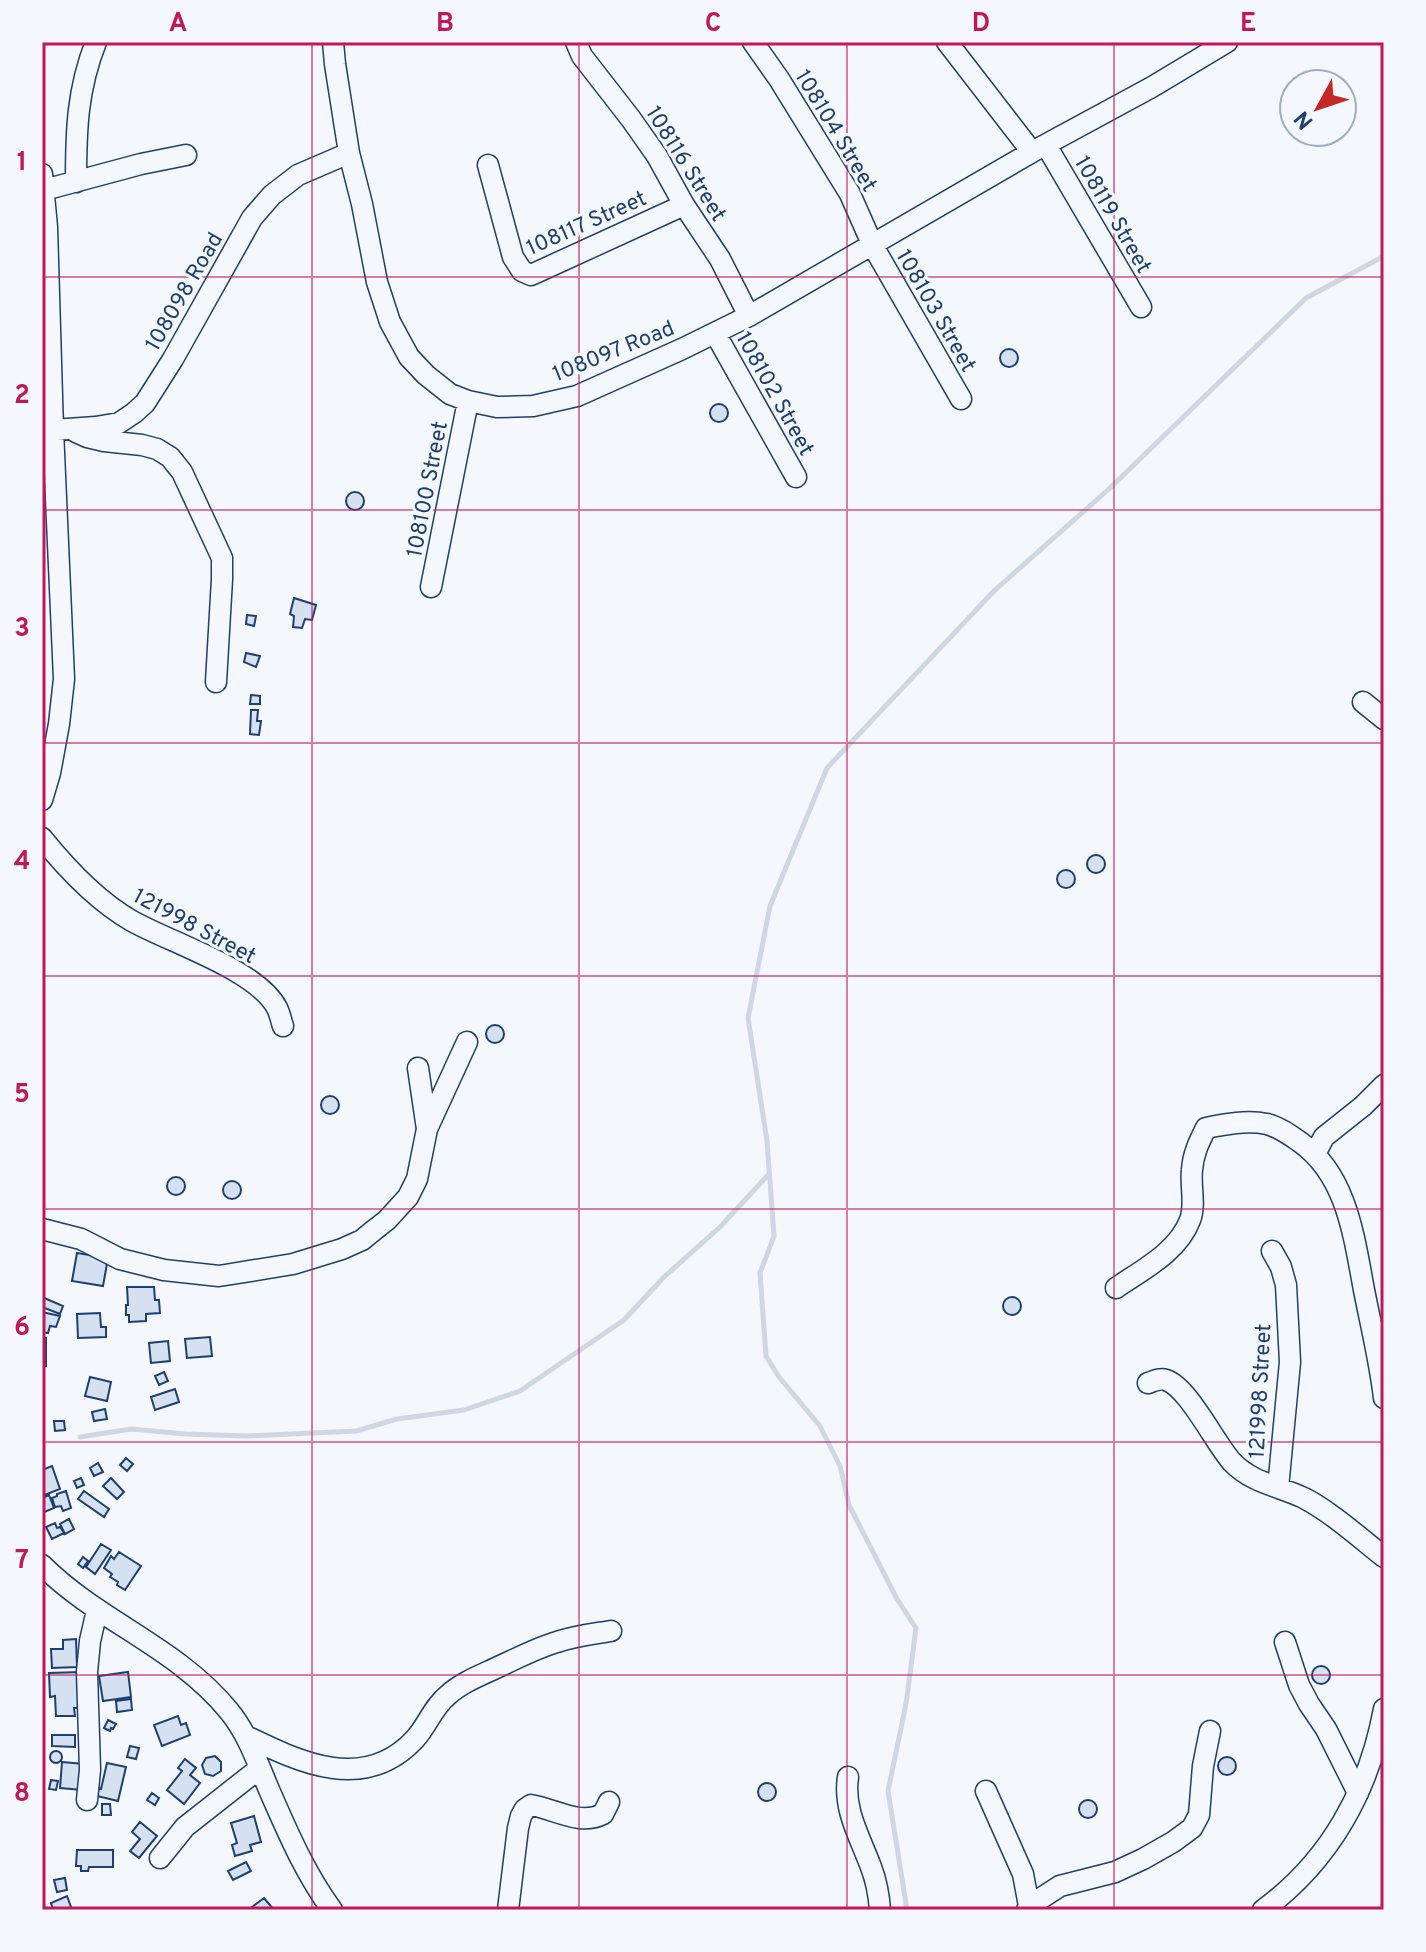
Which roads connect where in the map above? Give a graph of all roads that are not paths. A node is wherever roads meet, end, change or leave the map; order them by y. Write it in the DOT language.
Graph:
graph roads {
  1 [pos="96,42"];
  2 [pos="333,42"];
  3 [pos="576,42"];
  4 [pos="753,42"];
  5 [pos="947,42"];
  6 [pos="1227,42"];
  7 [pos="1039,148"];
  8 [pos="349,153"];
  9 [pos="186,155"];
  10 [pos="488,165"];
  11 [pos="43,182"];
  12 [pos="76,182"];
  13 [pos="684,205"];
  14 [pos="873,246"];
  15 [pos="1141,307"];
  16 [pos="749,316"];
  17 [pos="715,333"];
  18 [pos="961,399"];
  19 [pos="468,401"];
  20 [pos="61,429"];
  21 [pos="796,477"];
  22 [pos="431,587"];
  23 [pos="216,682"];
  24 [pos="1363,702"];
  25 [pos="1384,719"];
  26 [pos="42,800"];
  27 [pos="42,838"];
  28 [pos="283,1026"];
  29 [pos="467,1042"];
  30 [pos="418,1068"];
  31 [pos="1384,1085"];
  32 [pos="427,1129"];
  33 [pos="1315,1154"];
  34 [pos="42,1229"];
  35 [pos="1272,1251"];
  36 [pos="1116,1288"];
  37 [pos="1378,1322"];
  38 [pos="1148,1383"];
  39 [pos="1384,1398"];
  40 [pos="1278,1488"];
  41 [pos="1384,1557"];
  42 [pos="44,1574"];
  43 [pos="97,1610"];
  44 [pos="611,1631"];
  45 [pos="1285,1642"];
  46 [pos="1384,1709"];
  47 [pos="1210,1731"];
  48 [pos="246,1736"];
  49 [pos="260,1768"];
  50 [pos="848,1777"];
  51 [pos="986,1791"];
  52 [pos="1358,1793"];
  53 [pos="87,1800"];
  54 [pos="609,1802"];
  55 [pos="160,1858"];
  56 [pos="1028,1908"];
  57 [pos="332,1910"];
  58 [pos="508,1910"];
  59 [pos="880,1910"];
  60 [pos="1263,1910"];
  1 -- 12 [label="street"];
  2 -- 8 [label="street, 108097 Road"];
  3 -- 13 [label="street, 108116 Street"];
  4 -- 14 [label="street, 108104 Street"];
  5 -- 7 [label="street"];
  6 -- 7 [label="street, 108097 Road"];
  7 -- 14 [label="street, 108097 Road"];
  7 -- 15 [label="street, 108119 Street"];
  8 -- 19 [label="street, 108097 Road"];
  8 -- 20 [label="street, 108098 Road"];
  9 -- 12 [label="street"];
  10 -- 13 [label="street, 108117 Street"];
  11 -- 12 [label="street"];
  11 -- 20 [label="street"];
  13 -- 16 [label="street, 108116 Street"];
  14 -- 16 [label="street, 108097 Road"];
  14 -- 18 [label="street, 108103 Street"];
  16 -- 17 [label="street, 108097 Road"];
  17 -- 19 [label="street, 108097 Road"];
  17 -- 21 [label="street, 108102 Street"];
  19 -- 22 [label="street, 108100 Street"];
  20 -- 23 [label="street"];
  20 -- 26 [label="street"];
  24 -- 25 [label="street"];
  27 -- 28 [label="street, 121998 Street"];
  29 -- 32 [label="street"];
  30 -- 32 [label="street"];
  31 -- 33 [label="street"];
  32 -- 34 [label="street"];
  33 -- 36 [label="street"];
  33 -- 37 [label="street"];
  35 -- 40 [label="street, 121998 Street"];
  37 -- 39 [label="street"];
  38 -- 40 [label="street, 121998 Street"];
  40 -- 41 [label="street, 121998 Street"];
  42 -- 43 [label="street"];
  43 -- 48 [label="street"];
  43 -- 53 [label="street"];
  44 -- 48 [label="street"];
  45 -- 52 [label="street"];
  46 -- 52 [label="street"];
  47 -- 56 [label="street"];
  48 -- 49 [label="street"];
  49 -- 55 [label="street"];
  49 -- 57 [label="street"];
  50 -- 59 [label="street"];
  51 -- 56 [label="street"];
  52 -- 60 [label="street"];
  54 -- 58 [label="street"];
}
